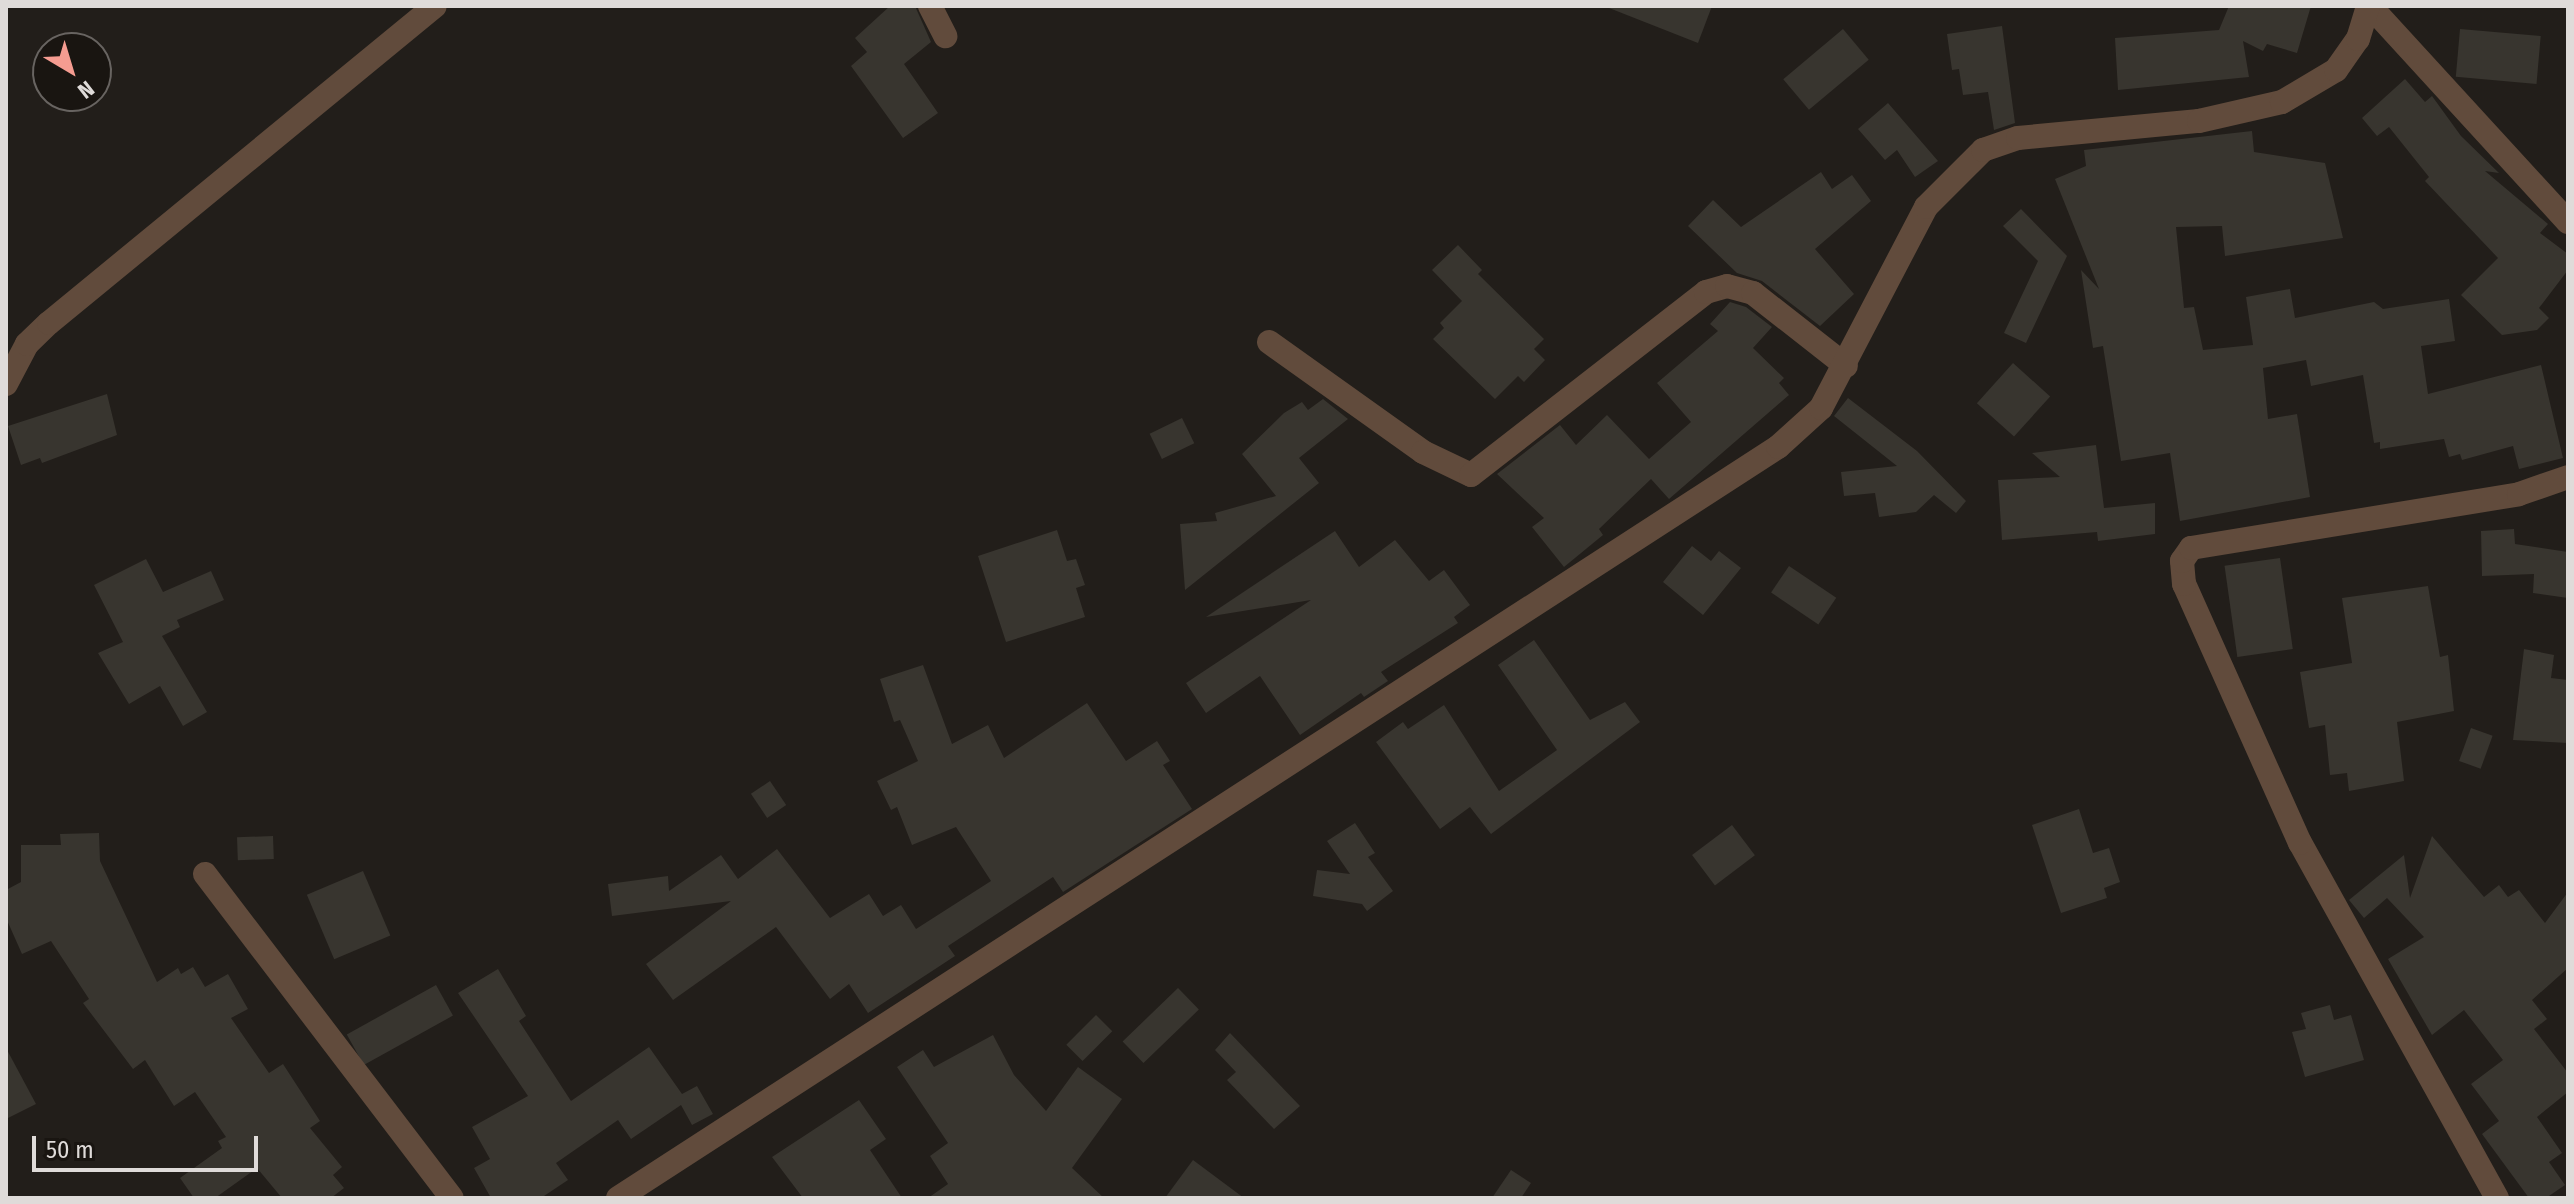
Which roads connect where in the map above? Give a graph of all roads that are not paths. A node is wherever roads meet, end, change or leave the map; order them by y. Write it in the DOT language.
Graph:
graph roads {
  1 [pos="435,6"];
  2 [pos="930,6"];
  3 [pos="2369,6"];
  4 [pos="945,36"];
  5 [pos="2568,222"];
  6 [pos="1269,342"];
  7 [pos="1846,366"];
  8 [pos="6,384"];
  9 [pos="2568,477"];
  10 [pos="205,874"];
  11 [pos="452,1198"];
  12 [pos="618,1198"];
  13 [pos="2497,1198"];
  1 -- 8 [label="street"];
  2 -- 4 [label="street"];
  3 -- 5 [label="street"];
  3 -- 7 [label="street"];
  6 -- 7 [label="street"];
  7 -- 12 [label="street"];
  9 -- 13 [label="street"];
  10 -- 11 [label="street"];
}
